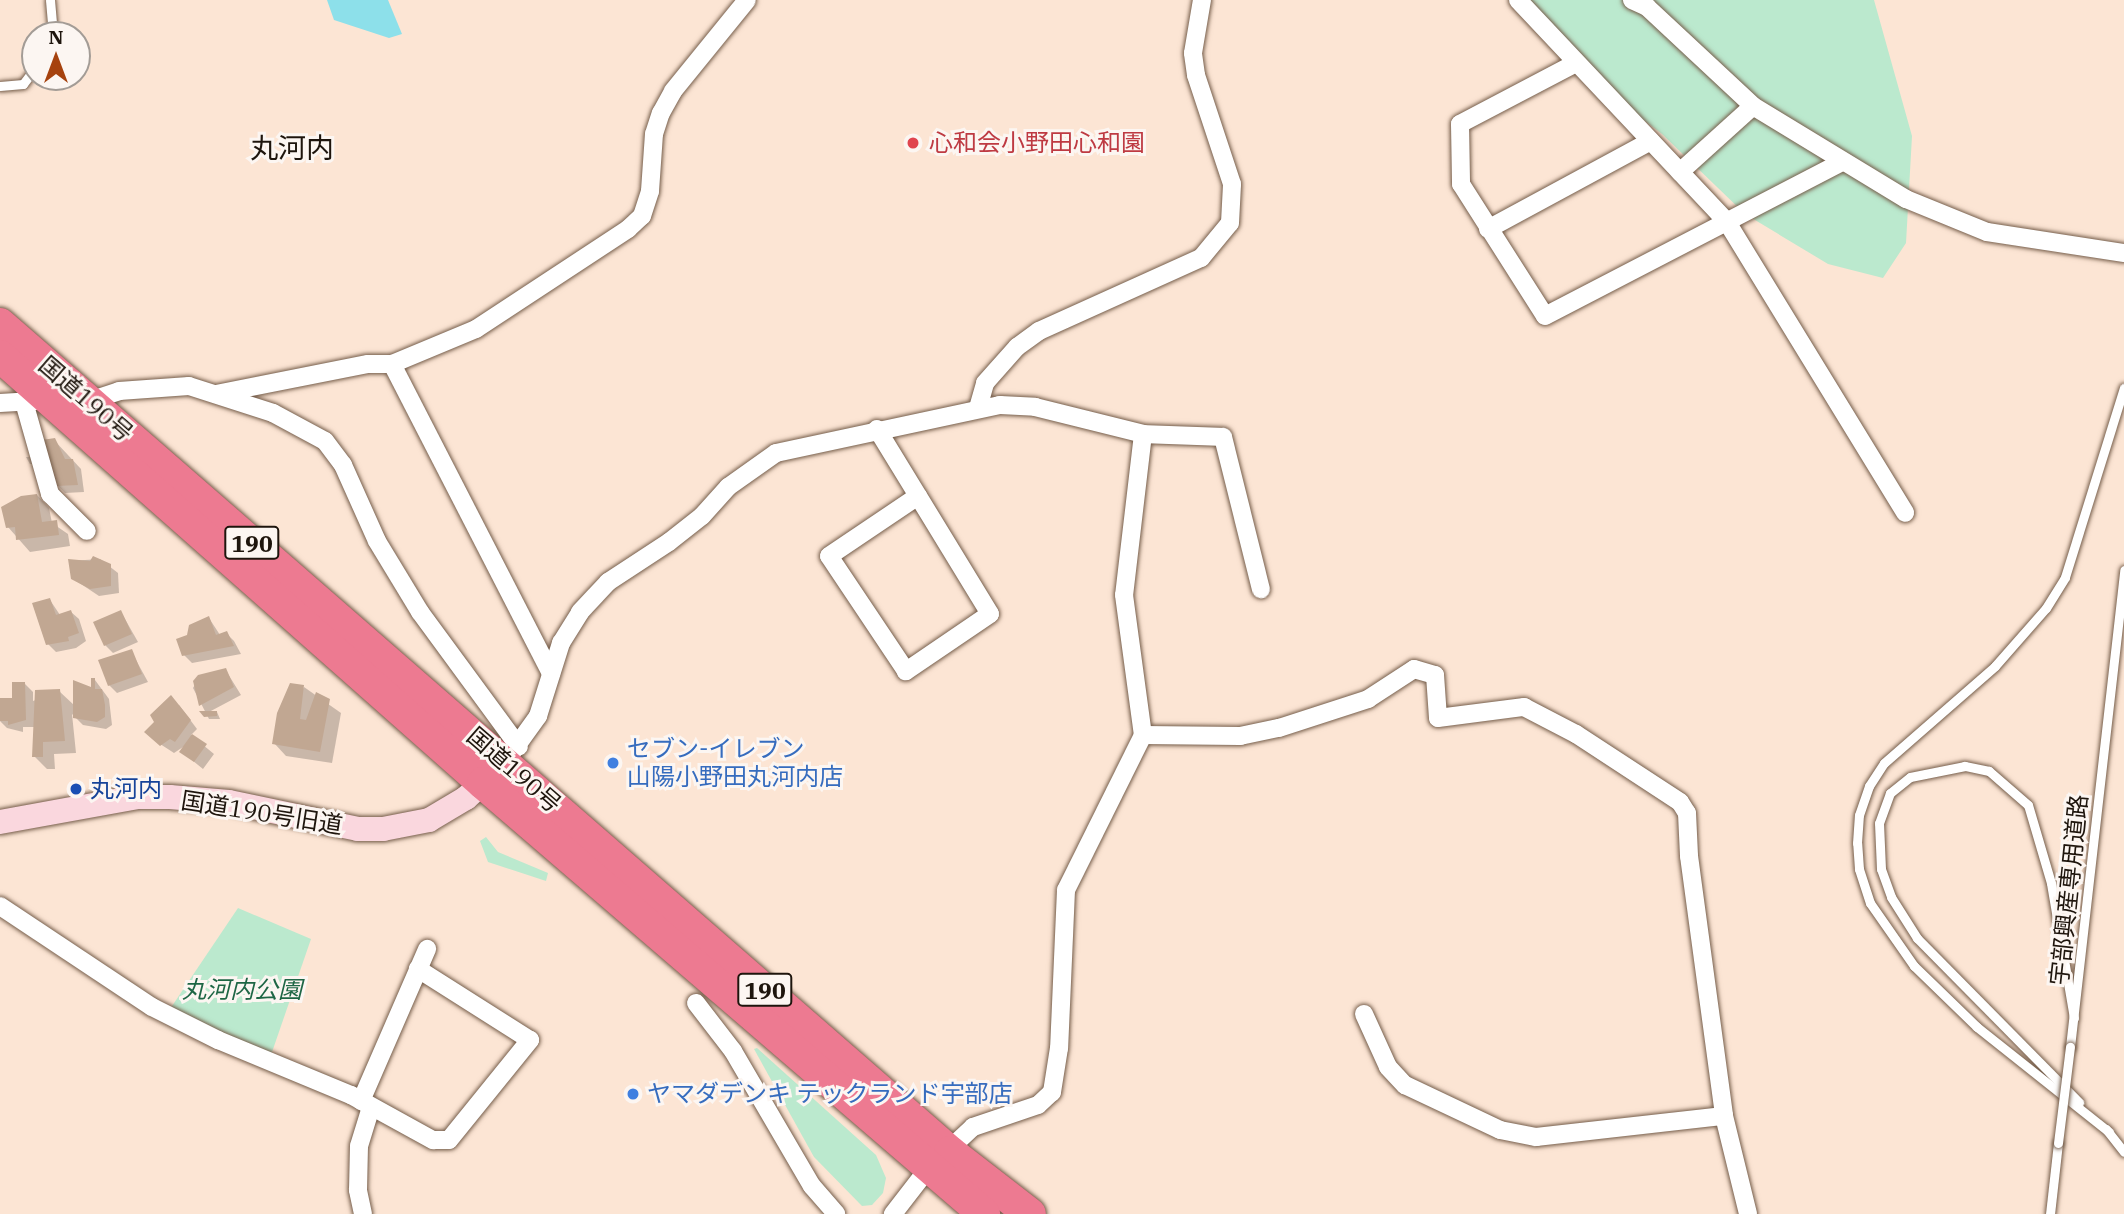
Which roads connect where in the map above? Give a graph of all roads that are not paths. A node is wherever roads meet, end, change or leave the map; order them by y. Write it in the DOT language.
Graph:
graph roads {
  1 [pos="50,0"];
  2 [pos="747,0"];
  3 [pos="1202,0"];
  4 [pos="1518,0"];
  5 [pos="1632,0"];
  6 [pos="52,21"];
  7 [pos="1576,62"];
  8 [pos="21,84"];
  9 [pos="0,86"];
  10 [pos="1753,106"];
  11 [pos="1651,141"];
  12 [pos="1842,162"];
  13 [pos="1680,172"];
  14 [pos="1727,222"];
  15 [pos="1488,229"];
  16 [pos="2124,253"];
  17 [pos="0,324"];
  18 [pos="0,356"];
  19 [pos="392,364"];
  20 [pos="2124,388"];
  21 [pos="216,394"];
  22 [pos="38,401"];
  23 [pos="89,402"];
  24 [pos="0,403"];
  25 [pos="978,408"];
  26 [pos="877,429"];
  27 [pos="1143,434"];
  28 [pos="918,496"];
  29 [pos="1905,513"];
  30 [pos="87,531"];
  31 [pos="2124,570"];
  32 [pos="1261,589"];
  33 [pos="551,674"];
  34 [pos="1143,735"];
  35 [pos="502,764"];
  36 [pos="0,822"];
  37 [pos="0,906"];
  38 [pos="427,948"];
  39 [pos="418,969"];
  40 [pos="696,1003"];
  41 [pos="1364,1014"];
  42 [pos="2074,1018"];
  43 [pos="366,1104"];
  44 [pos="1724,1116"];
  45 [pos="2109,1132"];
  46 [pos="2124,1152"];
  47 [pos="938,1161"];
  48 [pos="363,1214"];
  49 [pos="836,1214"];
  50 [pos="893,1214"];
  51 [pos="984,1214"];
  52 [pos="1030,1214"];
  53 [pos="1748,1214"];
  54 [pos="2050,1214"];
  1 -- 6 [label="lane"];
  2 -- 19 [label="street"];
  3 -- 25 [label="street"];
  4 -- 7 [label="street"];
  5 -- 10 [label="street"];
  7 -- 11 [label="street"];
  7 -- 15 [label="street"];
  8 -- 9 [label="lane"];
  10 -- 12 [label="street"];
  10 -- 13 [label="street"];
  11 -- 13 [label="street"];
  11 -- 15 [label="street"];
  12 -- 14 [label="street"];
  12 -- 16 [label="street"];
  13 -- 14 [label="street"];
  14 -- 15 [label="street"];
  14 -- 29 [label="street"];
  17 -- 23 [label="highway, 国道190号 / 190"];
  18 -- 22 [label="highway, 国道190号 / 190"];
  19 -- 21 [label="street"];
  19 -- 33 [label="street"];
  20 -- 45 [label="lane"];
  21 -- 23 [label="street"];
  21 -- 35 [label="street"];
  22 -- 23 [label="street"];
  22 -- 24 [label="street"];
  22 -- 30 [label="street"];
  22 -- 35 [label="highway, 国道190号 / 190"];
  23 -- 35 [label="highway, 国道190号 / 190"];
  25 -- 26 [label="street"];
  25 -- 27 [label="street"];
  26 -- 28 [label="street"];
  26 -- 33 [label="street"];
  27 -- 32 [label="street"];
  27 -- 34 [label="street"];
  28 -- 28 [label="street"];
  31 -- 42 [label="lane, 宇部興産専用道路"];
  33 -- 35 [label="street"];
  34 -- 44 [label="street"];
  34 -- 47 [label="street"];
  35 -- 36 [label="street, 国道190号旧道"];
  35 -- 47 [label="highway, 国道190号 / 190"];
  37 -- 43 [label="street"];
  38 -- 39 [label="street"];
  39 -- 43 [label="street"];
  39 -- 43 [label="street"];
  40 -- 49 [label="street"];
  41 -- 44 [label="street"];
  42 -- 45 [label="lane"];
  42 -- 54 [label="lane, 宇部興産専用道路, bridge"];
  43 -- 48 [label="street"];
  44 -- 53 [label="street"];
  45 -- 46 [label="lane"];
  47 -- 50 [label="street"];
  47 -- 51 [label="highway, 国道190号 / 190"];
  47 -- 52 [label="highway, 国道190号 / 190"];
}
